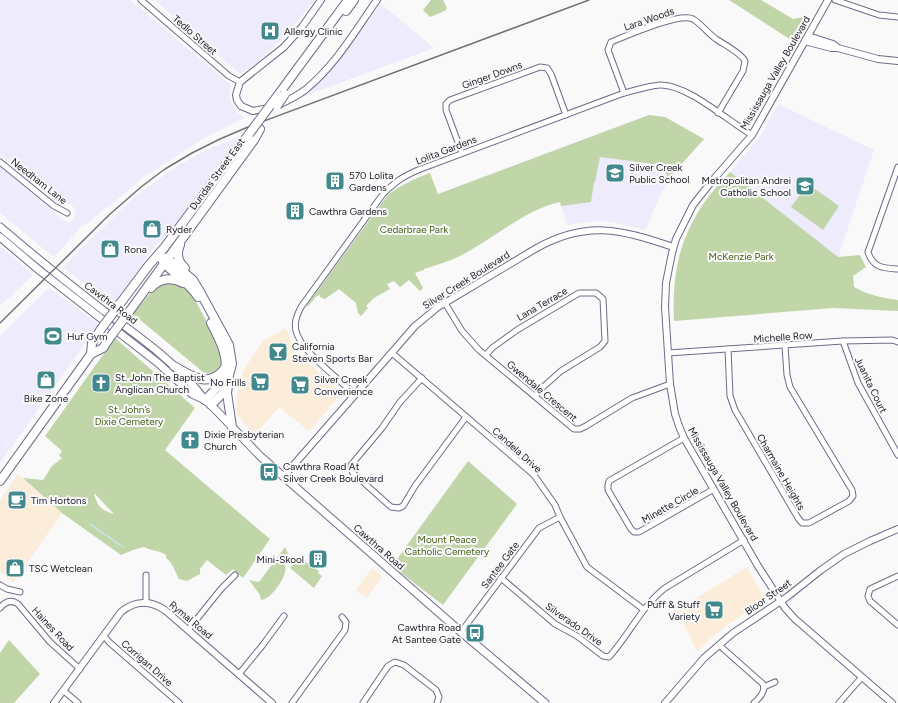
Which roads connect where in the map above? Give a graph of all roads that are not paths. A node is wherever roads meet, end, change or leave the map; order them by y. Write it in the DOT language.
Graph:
graph roads {
  1 [pos="141,0"];
  2 [pos="322,0"];
  3 [pos="348,0"];
  4 [pos="354,0"];
  5 [pos="377,0"];
  6 [pos="828,0"];
  7 [pos="835,0"];
  8 [pos="898,18"];
  9 [pos="806,39"];
  10 [pos="898,61"];
  11 [pos="240,82"];
  12 [pos="624,93"];
  13 [pos="282,94"];
  14 [pos="718,113"];
  15 [pos="566,116"];
  16 [pos="752,135"];
  17 [pos="462,153"];
  18 [pos="0,162"];
  19 [pos="898,167"];
  20 [pos="67,213"];
  21 [pos="0,227"];
  22 [pos="190,229"];
  23 [pos="0,237"];
  24 [pos="674,247"];
  25 [pos="158,255"];
  26 [pos="166,262"];
  27 [pos="898,269"];
  28 [pos="191,283"];
  29 [pos="136,303"];
  30 [pos="445,303"];
  31 [pos="843,342"];
  32 [pos="898,342"];
  33 [pos="785,346"];
  34 [pos="728,349"];
  35 [pos="392,353"];
  36 [pos="668,353"];
  37 [pos="91,354"];
  38 [pos="486,355"];
  39 [pos="174,366"];
  40 [pos="226,367"];
  41 [pos="422,378"];
  42 [pos="228,379"];
  43 [pos="670,384"];
  44 [pos="355,395"];
  45 [pos="535,396"];
  46 [pos="208,403"];
  47 [pos="466,417"];
  48 [pos="232,427"];
  49 [pos="684,438"];
  50 [pos="898,455"];
  51 [pos="284,476"];
  52 [pos="0,481"];
  53 [pos="714,489"];
  54 [pos="560,517"];
  55 [pos="898,529"];
  56 [pos="744,540"];
  57 [pos="235,575"];
  58 [pos="146,576"];
  59 [pos="898,576"];
  60 [pos="501,578"];
  61 [pos="0,585"];
  62 [pos="20,592"];
  63 [pos="146,602"];
  64 [pos="781,602"];
  65 [pos="0,608"];
  66 [pos="644,609"];
  67 [pos="284,616"];
  68 [pos="342,617"];
  69 [pos="898,625"];
  70 [pos="188,630"];
  71 [pos="461,632"];
  72 [pos="104,636"];
  73 [pos="719,644"];
  74 [pos="80,669"];
  75 [pos="239,674"];
  76 [pos="862,677"];
  77 [pos="775,682"];
  78 [pos="764,687"];
  79 [pos="64,691"];
  80 [pos="54,703"];
  81 [pos="78,703"];
  82 [pos="179,703"];
  83 [pos="272,703"];
  84 [pos="292,703"];
  85 [pos="363,703"];
  86 [pos="436,703"];
  87 [pos="545,703"];
  88 [pos="665,703"];
  89 [pos="754,703"];
  90 [pos="839,703"];
  91 [pos="892,703"];
  1 -- 11 [label="street, Tedlo Street"];
  2 -- 11 [label="street"];
  3 -- 13 [label="main road, Dundas Street East"];
  4 -- 13 [label="main road, Dundas Street East"];
  5 -- 11 [label="street"];
  6 -- 9 [label="street, Mississauga Valley Boulevard"];
  7 -- 8 [label="street"];
  9 -- 10 [label="street"];
  9 -- 16 [label="street, Mississauga Valley Boulevard"];
  12 -- 14 [label="street, Lolita Gardens"];
  12 -- 14 [label="street, Lara Woods"];
  12 -- 15 [label="street, Lolita Gardens"];
  13 -- 22 [label="main road, Dundas Street East, bridge"];
  13 -- 25 [label="main road, Dundas Street East, bridge"];
  14 -- 16 [label="street, Lolita Gardens"];
  15 -- 17 [label="street, Lolita Gardens"];
  15 -- 17 [label="street, Ginger Downs"];
  16 -- 24 [label="street, Mississauga Valley Boulevard"];
  17 -- 44 [label="street, Lolita Gardens"];
  18 -- 20 [label="street, Needham Lane"];
  19 -- 27 [label="street"];
  21 -- 39 [label="main road, Cawthra Road"];
  22 -- 26 [label="main road, Dundas Street East"];
  22 -- 28 [label="main road"];
  23 -- 46 [label="main road, Cawthra Road"];
  24 -- 30 [label="street, Silver Creek Boulevard"];
  24 -- 36 [label="street, Mississauga Valley Boulevard"];
  25 -- 26 [label="main road"];
  25 -- 37 [label="main road, Dundas Street East, bridge"];
  26 -- 28 [label="main road"];
  26 -- 29 [label="main road, Dundas Street East"];
  28 -- 29 [label="main road"];
  28 -- 40 [label="main road"];
  28 -- 42 [label="main road"];
  29 -- 37 [label="main road, Dundas Street East, bridge"];
  30 -- 35 [label="street, Silver Creek Boulevard"];
  30 -- 38 [label="street, Gwendale Crescent"];
  31 -- 32 [label="street, Michelle Row"];
  31 -- 33 [label="street, Michelle Row"];
  31 -- 50 [label="street, Juanita Court"];
  33 -- 34 [label="street, Michelle Row"];
  33 -- 34 [label="street, Charmaine Heights"];
  34 -- 36 [label="street, Michelle Row"];
  35 -- 41 [label="street, Candela Drive"];
  35 -- 44 [label="street, Silver Creek Boulevard"];
  36 -- 43 [label="street, Mississauga Valley Boulevard"];
  37 -- 52 [label="main road, Dundas Street East"];
  38 -- 45 [label="street, Gwendale Crescent"];
  38 -- 45 [label="street, Lana Terrace"];
  39 -- 40 [label="main road"];
  39 -- 46 [label="main road, Cawthra Road"];
  40 -- 46 [label="main road"];
  41 -- 47 [label="street, Candela Drive"];
  41 -- 47 [label="street"];
  42 -- 46 [label="main road"];
  42 -- 48 [label="main road"];
  43 -- 45 [label="street, Gwendale Crescent"];
  43 -- 49 [label="street, Mississauga Valley Boulevard"];
  44 -- 51 [label="street, Silver Creek Boulevard"];
  46 -- 48 [label="main road, Cawthra Road"];
  47 -- 54 [label="street, Candela Drive"];
  48 -- 51 [label="main road, Cawthra Road"];
  49 -- 53 [label="street, Mississauga Valley Boulevard"];
  49 -- 53 [label="street, Minette Circle"];
  51 -- 71 [label="main road, Cawthra Road"];
  53 -- 56 [label="street, Mississauga Valley Boulevard"];
  54 -- 60 [label="street, Santee Gate"];
  54 -- 66 [label="street, Candela Drive"];
  55 -- 64 [label="street, Bloor Street"];
  56 -- 64 [label="street, Mississauga Valley Boulevard"];
  56 -- 66 [label="street, Silverado Drive"];
  57 -- 70 [label="street"];
  58 -- 63 [label="street"];
  59 -- 69 [label="street"];
  60 -- 66 [label="street, Silverado Drive"];
  60 -- 71 [label="street, Santee Gate"];
  61 -- 62 [label="street"];
  63 -- 70 [label="street, Rymal Road"];
  63 -- 72 [label="street"];
  64 -- 73 [label="street, Bloor Street"];
  64 -- 76 [label="street, Mississauga Valley Boulevard"];
  65 -- 74 [label="street, Haines Road"];
  67 -- 75 [label="street"];
  68 -- 84 [label="street"];
  70 -- 75 [label="street, Rymal Road"];
  71 -- 87 [label="main road, Cawthra Road"];
  72 -- 74 [label="street"];
  72 -- 82 [label="street, Corrigan Drive"];
  73 -- 78 [label="street"];
  73 -- 88 [label="street, Bloor Street"];
  74 -- 79 [label="street"];
  75 -- 83 [label="street, Rymal Road"];
  76 -- 90 [label="street"];
  76 -- 91 [label="street, Mississauga Valley Boulevard"];
  77 -- 78 [label="street"];
  78 -- 89 [label="street"];
  79 -- 80 [label="street"];
  79 -- 81 [label="street"];
  85 -- 86 [label="street"];
}
